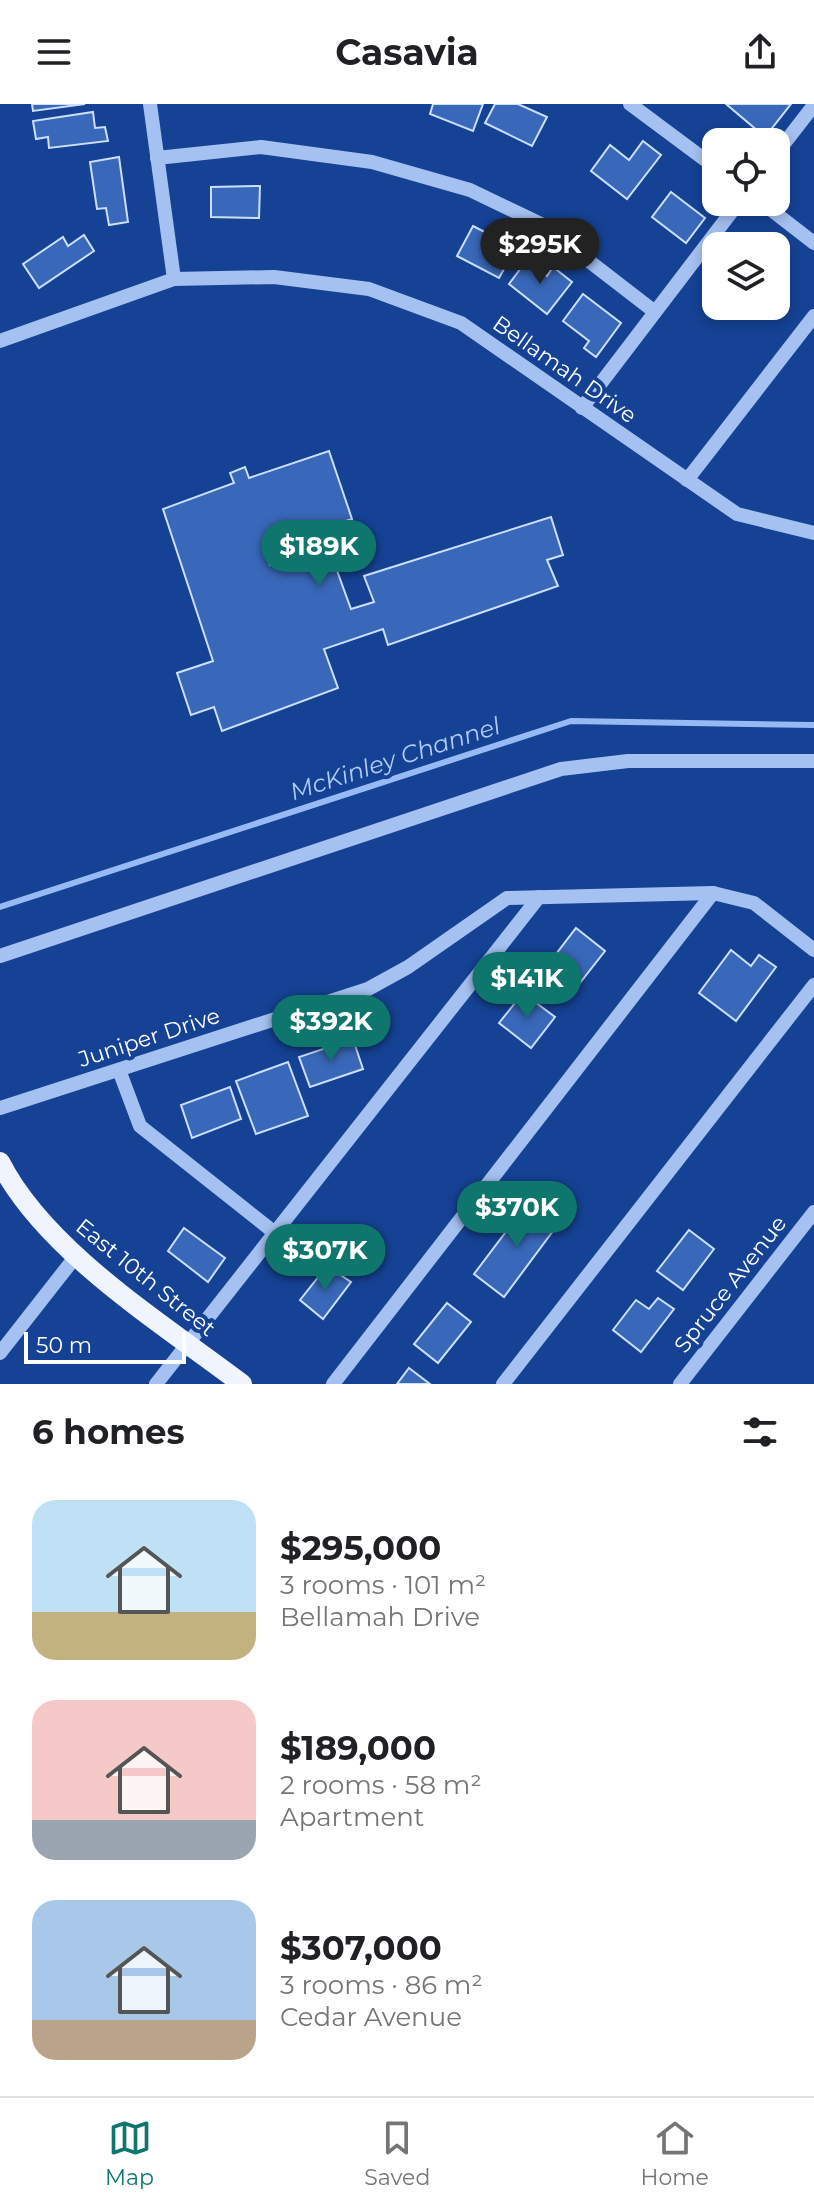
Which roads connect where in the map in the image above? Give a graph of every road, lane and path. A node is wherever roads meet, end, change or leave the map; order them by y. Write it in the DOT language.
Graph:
graph roads {
  1 [pos="150,104"];
  2 [pos="630,104"];
  3 [pos="814,105"];
  4 [pos="790,136"];
  5 [pos="157,158"];
  6 [pos="702,158"];
  7 [pos="728,216"];
  8 [pos="779,216"];
  9 [pos="814,243"];
  10 [pos="174,279"];
  11 [pos="655,312"];
  12 [pos="814,316"];
  13 [pos="0,341"];
  14 [pos="582,408"];
  15 [pos="687,480"];
  16 [pos="814,533"];
  17 [pos="814,761"];
  18 [pos="713,893"];
  19 [pos="539,897"];
  20 [pos="814,950"];
  21 [pos="0,956"];
  22 [pos="814,985"];
  23 [pos="119,1070"];
  24 [pos="0,1108"];
  25 [pos="0,1162"];
  26 [pos="814,1212"];
  27 [pos="275,1233"];
  28 [pos="76,1256"];
  29 [pos="188,1343"];
  30 [pos="0,1353"];
  31 [pos="156,1384"];
  32 [pos="242,1384"];
  33 [pos="333,1384"];
  34 [pos="503,1384"];
  35 [pos="680,1384"];
  1 -- 5 [label="street"];
  2 -- 6 [label="street"];
  3 -- 4 [label="street"];
  5 -- 10 [label="street"];
  5 -- 11 [label="street"];
  7 -- 11 [label="street"];
  8 -- 9 [label="street"];
  10 -- 13 [label="street, Bellamah Drive"];
  10 -- 14 [label="street, Bellamah Drive"];
  11 -- 14 [label="street"];
  12 -- 15 [label="street"];
  14 -- 15 [label="street, Bellamah Drive"];
  15 -- 16 [label="street, Bellamah Drive"];
  17 -- 21 [label="street"];
  18 -- 19 [label="street, Juniper Drive"];
  18 -- 20 [label="street, Juniper Drive"];
  18 -- 33 [label="street"];
  19 -- 23 [label="street, Juniper Drive"];
  19 -- 27 [label="street"];
  22 -- 34 [label="street"];
  23 -- 24 [label="street, Juniper Drive"];
  23 -- 27 [label="street"];
  25 -- 28 [label="main road, East 10th Street"];
  26 -- 35 [label="street, Spruce Avenue"];
  27 -- 29 [label="street"];
  28 -- 29 [label="main road, East 10th Street"];
  28 -- 30 [label="street"];
  29 -- 31 [label="street"];
  29 -- 32 [label="main road, East 10th Street"];
}
